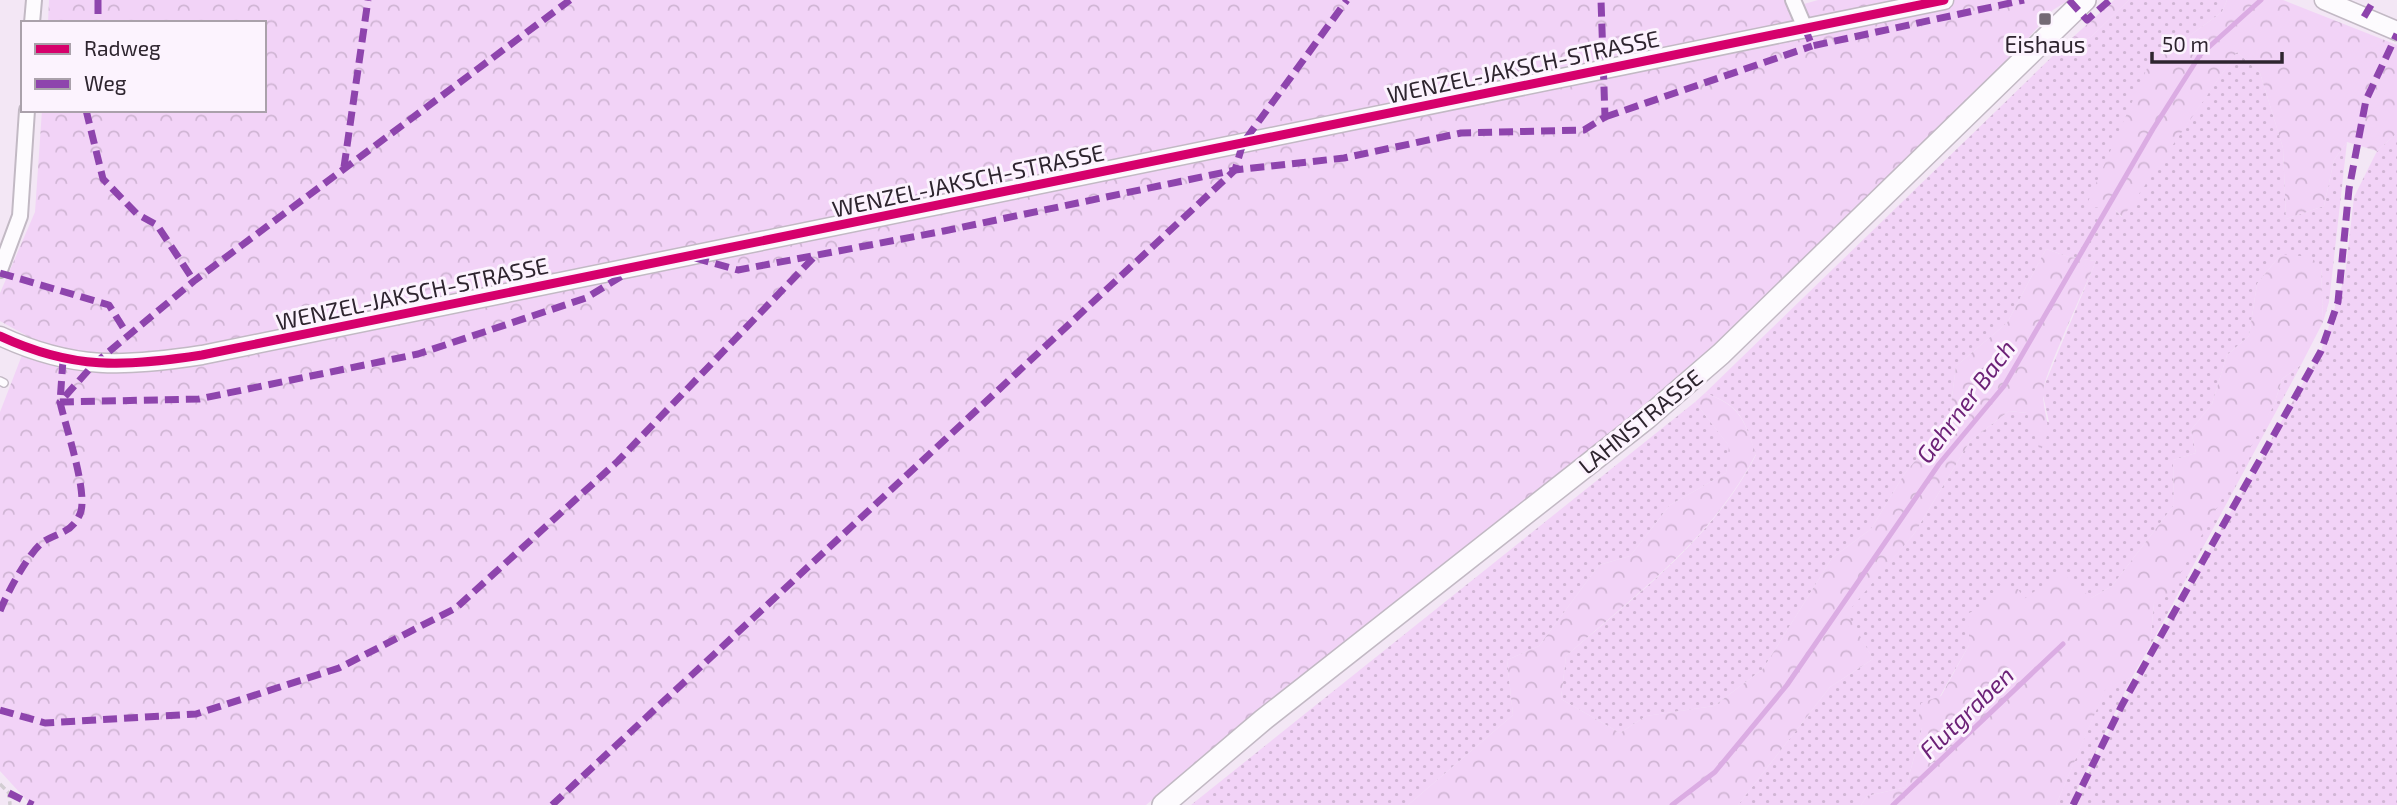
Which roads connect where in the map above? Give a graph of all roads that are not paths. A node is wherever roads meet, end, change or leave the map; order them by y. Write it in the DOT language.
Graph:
graph roads {
  1 [pos="34,0"];
  2 [pos="1793,0"];
  3 [pos="1944,0"];
  4 [pos="2085,0"];
  5 [pos="2324,0"];
  6 [pos="32,21"];
  7 [pos="1805,28"];
  8 [pos="2397,31"];
  9 [pos="27,112"];
  10 [pos="0,270"];
  11 [pos="0,336"];
  12 [pos="1163,805"];
  1 -- 6 [label="street"];
  2 -- 7 [label="street"];
  3 -- 7 [label="street, WENZEL-JAKSCH-STRASSE"];
  4 -- 12 [label="main road, LAHNSTRASSE"];
  5 -- 8 [label="street"];
  7 -- 11 [label="street, WENZEL-JAKSCH-STRASSE"];
  9 -- 10 [label="street"];
}
